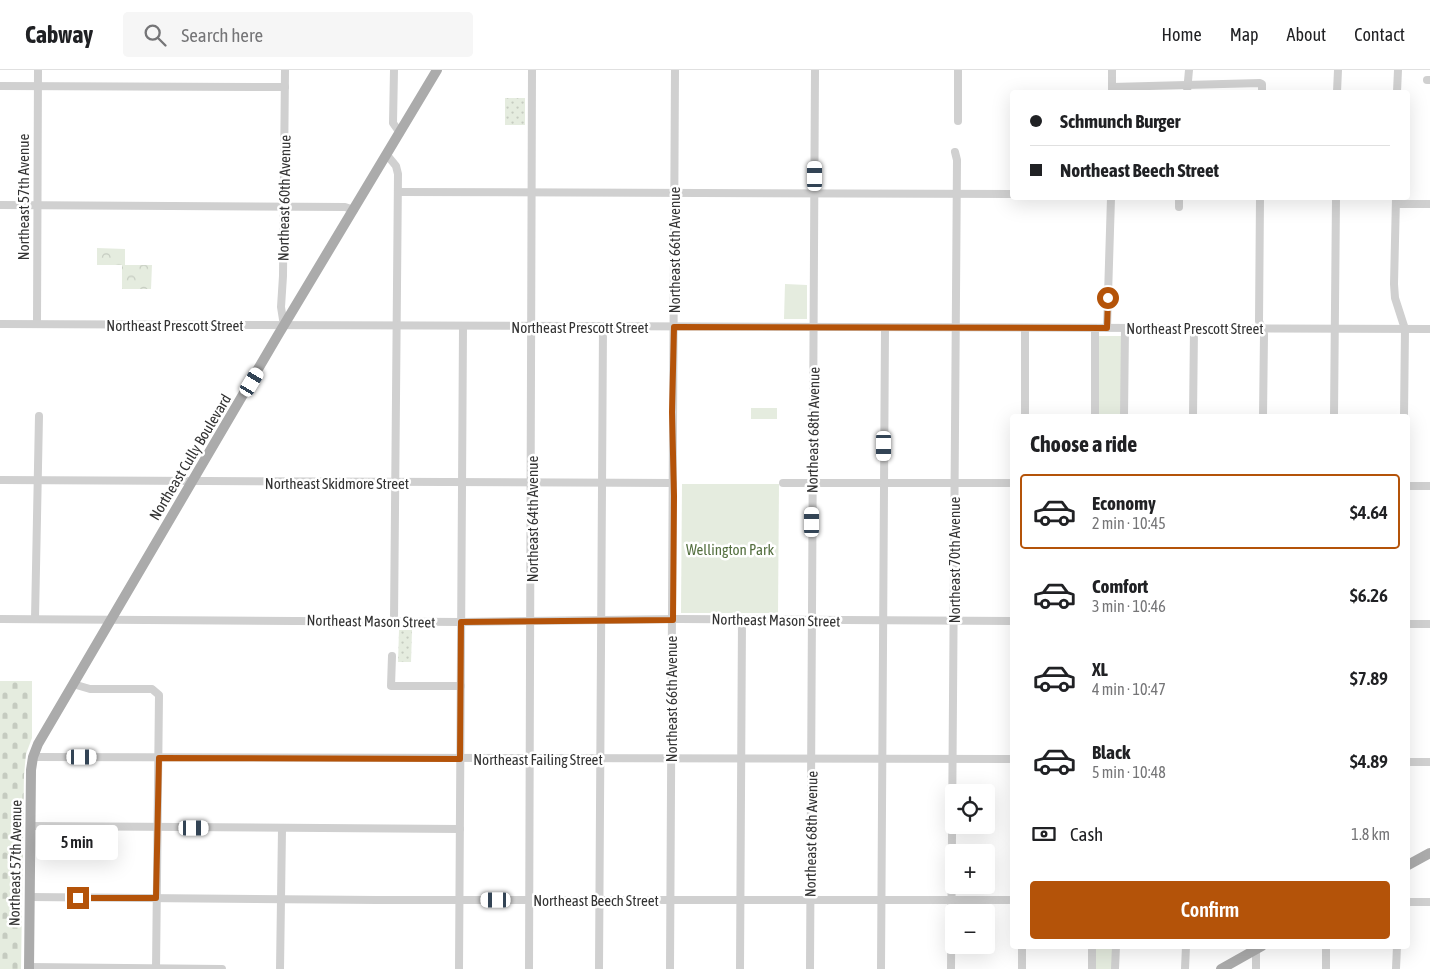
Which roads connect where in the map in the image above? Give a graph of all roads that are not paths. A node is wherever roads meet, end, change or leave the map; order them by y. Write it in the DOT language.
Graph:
graph roads {
  1 [pos="38,70"];
  2 [pos="285,70"];
  3 [pos="394,70"];
  4 [pos="437,70"];
  5 [pos="532,70"];
  6 [pos="675,70"];
  7 [pos="815,70"];
  8 [pos="958,70"];
  9 [pos="1112,70"];
  10 [pos="1189,70"];
  11 [pos="1338,70"];
  12 [pos="1398,70"];
  13 [pos="0,86"];
  14 [pos="38,86"];
  15 [pos="285,87"];
  16 [pos="1187,89"];
  17 [pos="1112,90"];
  18 [pos="1262,90"];
  19 [pos="1338,90"];
  20 [pos="1397,90"];
  21 [pos="958,120"];
  22 [pos="400,133"];
  23 [pos="955,152"];
  24 [pos="387,155"];
  25 [pos="398,192"];
  26 [pos="531,192"];
  27 [pos="675,193"];
  28 [pos="815,193"];
  29 [pos="956,194"];
  30 [pos="1010,194"];
  31 [pos="1111,200"];
  32 [pos="1179,200"];
  33 [pos="1260,200"];
  34 [pos="1336,200"];
  35 [pos="1396,201"];
  36 [pos="1430,204"];
  37 [pos="0,205"];
  38 [pos="38,205"];
  39 [pos="284,207"];
  40 [pos="1179,207"];
  41 [pos="354,210"];
  42 [pos="0,324"];
  43 [pos="37,324"];
  44 [pos="284,326"];
  45 [pos="396,326"];
  46 [pos="463,327"];
  47 [pos="533,327"];
  48 [pos="603,327"];
  49 [pos="674,327"];
  50 [pos="814,328"];
  51 [pos="885,328"];
  52 [pos="955,328"];
  53 [pos="1026,328"];
  54 [pos="1095,328"];
  55 [pos="1107,328"];
  56 [pos="1125,328"];
  57 [pos="1194,328"];
  58 [pos="1262,328"];
  59 [pos="1335,328"];
  60 [pos="1405,329"];
  61 [pos="1430,329"];
  62 [pos="1025,414"];
  63 [pos="1094,414"];
  64 [pos="1124,414"];
  65 [pos="1193,414"];
  66 [pos="1263,414"];
  67 [pos="1334,414"];
  68 [pos="1404,414"];
  69 [pos="39,416"];
  70 [pos="0,480"];
  71 [pos="37,480"];
  72 [pos="193,481"];
  73 [pos="812,482"];
  74 [pos="783,483"];
  75 [pos="1010,483"];
  76 [pos="395,484"];
  77 [pos="462,484"];
  78 [pos="532,484"];
  79 [pos="602,484"];
  80 [pos="673,484"];
  81 [pos="884,484"];
  82 [pos="954,484"];
  83 [pos="1410,486"];
  84 [pos="1430,486"];
  85 [pos="0,619"];
  86 [pos="35,619"];
  87 [pos="112,619"];
  88 [pos="394,620"];
  89 [pos="673,620"];
  90 [pos="742,620"];
  91 [pos="602,621"];
  92 [pos="812,621"];
  93 [pos="883,621"];
  94 [pos="953,621"];
  95 [pos="1010,621"];
  96 [pos="461,622"];
  97 [pos="531,622"];
  98 [pos="1410,624"];
  99 [pos="1430,624"];
  100 [pos="392,656"];
  101 [pos="73,684"];
  102 [pos="461,686"];
  103 [pos="33,756"];
  104 [pos="159,758"];
  105 [pos="460,759"];
  106 [pos="530,759"];
  107 [pos="601,759"];
  108 [pos="671,759"];
  109 [pos="741,759"];
  110 [pos="812,759"];
  111 [pos="882,759"];
  112 [pos="952,759"];
  113 [pos="1010,759"];
  114 [pos="1410,762"];
  115 [pos="1430,762"];
  116 [pos="30,826"];
  117 [pos="158,828"];
  118 [pos="282,829"];
  119 [pos="460,829"];
  120 [pos="1430,852"];
  121 [pos="1410,864"];
  122 [pos="29,897"];
  123 [pos="156,898"];
  124 [pos="280,899"];
  125 [pos="810,899"];
  126 [pos="460,900"];
  127 [pos="530,900"];
  128 [pos="600,900"];
  129 [pos="670,900"];
  130 [pos="740,900"];
  131 [pos="881,900"];
  132 [pos="952,900"];
  133 [pos="1010,900"];
  134 [pos="1410,902"];
  135 [pos="1430,902"];
  136 [pos="1022,949"];
  137 [pos="1092,949"];
  138 [pos="1116,949"];
  139 [pos="1186,949"];
  140 [pos="1255,949"];
  141 [pos="1258,949"];
  142 [pos="1326,949"];
  143 [pos="1397,949"];
  144 [pos="29,968"];
  145 [pos="156,969"];
  146 [pos="222,969"];
  147 [pos="280,969"];
  148 [pos="459,969"];
  149 [pos="529,969"];
  150 [pos="599,969"];
  151 [pos="670,969"];
  152 [pos="740,969"];
  153 [pos="810,969"];
  154 [pos="881,969"];
  155 [pos="951,969"];
  156 [pos="1022,969"];
  157 [pos="1092,969"];
  158 [pos="1115,969"];
  159 [pos="1186,969"];
  160 [pos="1221,969"];
  161 [pos="1256,969"];
  162 [pos="1326,969"];
  163 [pos="1396,969"];
  1 -- 14 [label="street, Northeast 57th Avenue"];
  2 -- 15 [label="street, Northeast 60th Avenue"];
  3 -- 22 [label="street"];
  4 -- 22 [label="main road, Northeast Cully Boulevard"];
  5 -- 26 [label="street, Northeast 64th Avenue"];
  6 -- 27 [label="street, Northeast 66th Avenue"];
  7 -- 28 [label="street, Northeast 68th Avenue"];
  8 -- 21 [label="street"];
  9 -- 17 [label="street"];
  10 -- 16 [label="street"];
  11 -- 19 [label="street"];
  12 -- 20 [label="street"];
  13 -- 14 [label="street"];
  14 -- 15 [label="street"];
  14 -- 38 [label="street, Northeast 57th Avenue"];
  15 -- 39 [label="street, Northeast 60th Avenue"];
  16 -- 17 [label="street"];
  16 -- 18 [label="street"];
  22 -- 24 [label="main road, Northeast Cully Boulevard"];
  23 -- 29 [label="street, Northeast 70th Avenue"];
  24 -- 25 [label="street"];
  24 -- 41 [label="main road, Northeast Cully Boulevard"];
  25 -- 26 [label="street"];
  25 -- 45 [label="street"];
  26 -- 27 [label="street"];
  26 -- 47 [label="street, Northeast 64th Avenue"];
  27 -- 28 [label="street"];
  27 -- 49 [label="street, Northeast 66th Avenue"];
  28 -- 29 [label="street"];
  28 -- 50 [label="street, Northeast 68th Avenue"];
  29 -- 30 [label="street"];
  29 -- 52 [label="street, Northeast 70th Avenue"];
  31 -- 55 [label="street"];
  32 -- 40 [label="street"];
  33 -- 58 [label="street"];
  34 -- 59 [label="street"];
  35 -- 36 [label="street"];
  35 -- 60 [label="street"];
  37 -- 38 [label="street"];
  38 -- 39 [label="street"];
  38 -- 43 [label="street, Northeast 57th Avenue"];
  39 -- 41 [label="street"];
  39 -- 44 [label="street, Northeast 60th Avenue"];
  41 -- 44 [label="main road, Northeast Cully Boulevard"];
  42 -- 43 [label="street, Northeast Prescott Street"];
  43 -- 44 [label="street, Northeast Prescott Street"];
  44 -- 45 [label="street, Northeast Prescott Street"];
  44 -- 72 [label="main road, Northeast Cully Boulevard"];
  45 -- 46 [label="street, Northeast Prescott Street"];
  45 -- 76 [label="street"];
  46 -- 47 [label="street, Northeast Prescott Street"];
  46 -- 77 [label="street"];
  47 -- 48 [label="street, Northeast Prescott Street"];
  47 -- 78 [label="street, Northeast 64th Avenue"];
  48 -- 49 [label="street, Northeast Prescott Street"];
  48 -- 79 [label="street"];
  49 -- 50 [label="street, Northeast Prescott Street"];
  49 -- 80 [label="street, Northeast 66th Avenue"];
  50 -- 51 [label="street, Northeast Prescott Street"];
  50 -- 73 [label="street, Northeast 68th Avenue"];
  51 -- 52 [label="street, Northeast Prescott Street"];
  51 -- 81 [label="street"];
  52 -- 53 [label="street, Northeast Prescott Street"];
  52 -- 82 [label="street, Northeast 70th Avenue"];
  53 -- 54 [label="street, Northeast Prescott Street"];
  53 -- 62 [label="street"];
  54 -- 55 [label="street, Northeast Prescott Street"];
  54 -- 63 [label="street"];
  55 -- 56 [label="street, Northeast Prescott Street"];
  56 -- 57 [label="street, Northeast Prescott Street"];
  56 -- 64 [label="street"];
  57 -- 58 [label="street, Northeast Prescott Street"];
  57 -- 65 [label="street"];
  58 -- 59 [label="street, Northeast Prescott Street"];
  58 -- 66 [label="street"];
  59 -- 60 [label="street, Northeast Prescott Street"];
  59 -- 67 [label="street"];
  60 -- 61 [label="street, Northeast Prescott Street"];
  60 -- 68 [label="street"];
  69 -- 71 [label="street"];
  70 -- 71 [label="street, Northeast Skidmore Street"];
  71 -- 72 [label="street, Northeast Skidmore Street"];
  71 -- 86 [label="street"];
  72 -- 76 [label="street, Northeast Skidmore Street"];
  72 -- 87 [label="main road, Northeast Cully Boulevard"];
  73 -- 74 [label="street"];
  73 -- 81 [label="street"];
  73 -- 92 [label="street, Northeast 68th Avenue"];
  75 -- 82 [label="street"];
  76 -- 77 [label="street, Northeast Skidmore Street"];
  76 -- 88 [label="street"];
  77 -- 78 [label="street, Northeast Skidmore Street"];
  77 -- 96 [label="street"];
  78 -- 79 [label="street, Northeast Skidmore Street"];
  78 -- 97 [label="street, Northeast 64th Avenue"];
  79 -- 80 [label="street, Northeast Skidmore Street"];
  79 -- 91 [label="street"];
  80 -- 89 [label="street, Northeast 66th Avenue"];
  81 -- 82 [label="street"];
  81 -- 93 [label="street"];
  82 -- 94 [label="street, Northeast 70th Avenue"];
  83 -- 84 [label="street"];
  85 -- 86 [label="street, Northeast Mason Street"];
  86 -- 87 [label="street, Northeast Mason Street"];
  87 -- 88 [label="street, Northeast Mason Street"];
  87 -- 101 [label="main road, Northeast Cully Boulevard"];
  88 -- 96 [label="street, Northeast Mason Street"];
  89 -- 90 [label="street, Northeast Mason Street"];
  89 -- 91 [label="street, Northeast Mason Street"];
  89 -- 108 [label="street, Northeast 66th Avenue"];
  90 -- 92 [label="street, Northeast Mason Street"];
  90 -- 109 [label="street"];
  91 -- 97 [label="street, Northeast Mason Street"];
  91 -- 107 [label="street"];
  92 -- 93 [label="street, Northeast Mason Street"];
  92 -- 110 [label="street, Northeast 68th Avenue"];
  93 -- 94 [label="street, Northeast Mason Street"];
  93 -- 111 [label="street"];
  94 -- 95 [label="street, Northeast Mason Street"];
  94 -- 112 [label="street, Northeast 70th Avenue"];
  96 -- 97 [label="street, Northeast Mason Street"];
  96 -- 102 [label="street"];
  97 -- 106 [label="street, Northeast 64th Avenue"];
  98 -- 99 [label="street"];
  100 -- 102 [label="street"];
  101 -- 103 [label="main road, Northeast Cully Boulevard"];
  101 -- 104 [label="street"];
  102 -- 105 [label="street"];
  103 -- 104 [label="street, Northeast Failing Street"];
  103 -- 116 [label="main road, Northeast 57th Avenue"];
  104 -- 105 [label="street, Northeast Failing Street"];
  104 -- 117 [label="street"];
  105 -- 106 [label="street, Northeast Failing Street"];
  105 -- 119 [label="street"];
  106 -- 107 [label="street, Northeast Failing Street"];
  106 -- 127 [label="street, Northeast 64th Avenue"];
  107 -- 108 [label="street, Northeast Failing Street"];
  107 -- 128 [label="street"];
  108 -- 109 [label="street, Northeast Failing Street"];
  108 -- 129 [label="street, Northeast 66th Avenue"];
  109 -- 110 [label="street, Northeast Failing Street"];
  109 -- 130 [label="street"];
  110 -- 111 [label="street, Northeast Failing Street"];
  110 -- 125 [label="street, Northeast 68th Avenue"];
  111 -- 112 [label="street, Northeast Failing Street"];
  111 -- 131 [label="street"];
  112 -- 113 [label="street, Northeast Failing Street"];
  112 -- 132 [label="street, Northeast 70th Avenue"];
  114 -- 115 [label="street"];
  116 -- 117 [label="street"];
  116 -- 122 [label="main road, Northeast 57th Avenue"];
  117 -- 118 [label="street"];
  117 -- 123 [label="street"];
  118 -- 119 [label="street"];
  118 -- 124 [label="street"];
  119 -- 126 [label="street"];
  120 -- 121 [label="main road"];
  122 -- 123 [label="street, Northeast Beech Street"];
  122 -- 144 [label="main road, Northeast 57th Avenue"];
  123 -- 124 [label="street, Northeast Beech Street"];
  123 -- 145 [label="street"];
  124 -- 126 [label="street, Northeast Beech Street"];
  124 -- 147 [label="street"];
  125 -- 130 [label="street, Northeast Beech Street"];
  125 -- 131 [label="street, Northeast Beech Street"];
  125 -- 153 [label="street, Northeast 68th Avenue"];
  126 -- 127 [label="street, Northeast Beech Street"];
  126 -- 148 [label="street"];
  127 -- 128 [label="street, Northeast Beech Street"];
  127 -- 149 [label="street, Northeast 64th Avenue"];
  128 -- 129 [label="street, Northeast Beech Street"];
  128 -- 150 [label="street"];
  129 -- 130 [label="street, Northeast Beech Street"];
  129 -- 151 [label="street, Northeast 66th Avenue"];
  130 -- 152 [label="street"];
  131 -- 132 [label="street, Northeast Beech Street"];
  131 -- 154 [label="street"];
  132 -- 133 [label="street, Northeast Beech Street"];
  132 -- 155 [label="street, Northeast 70th Avenue"];
  134 -- 135 [label="street"];
  136 -- 156 [label="street"];
  137 -- 157 [label="street"];
  138 -- 158 [label="street"];
  139 -- 159 [label="street"];
  140 -- 160 [label="main road"];
  141 -- 161 [label="street"];
  142 -- 162 [label="street"];
  143 -- 163 [label="street"];
  144 -- 145 [label="street"];
  145 -- 146 [label="street"];
}
